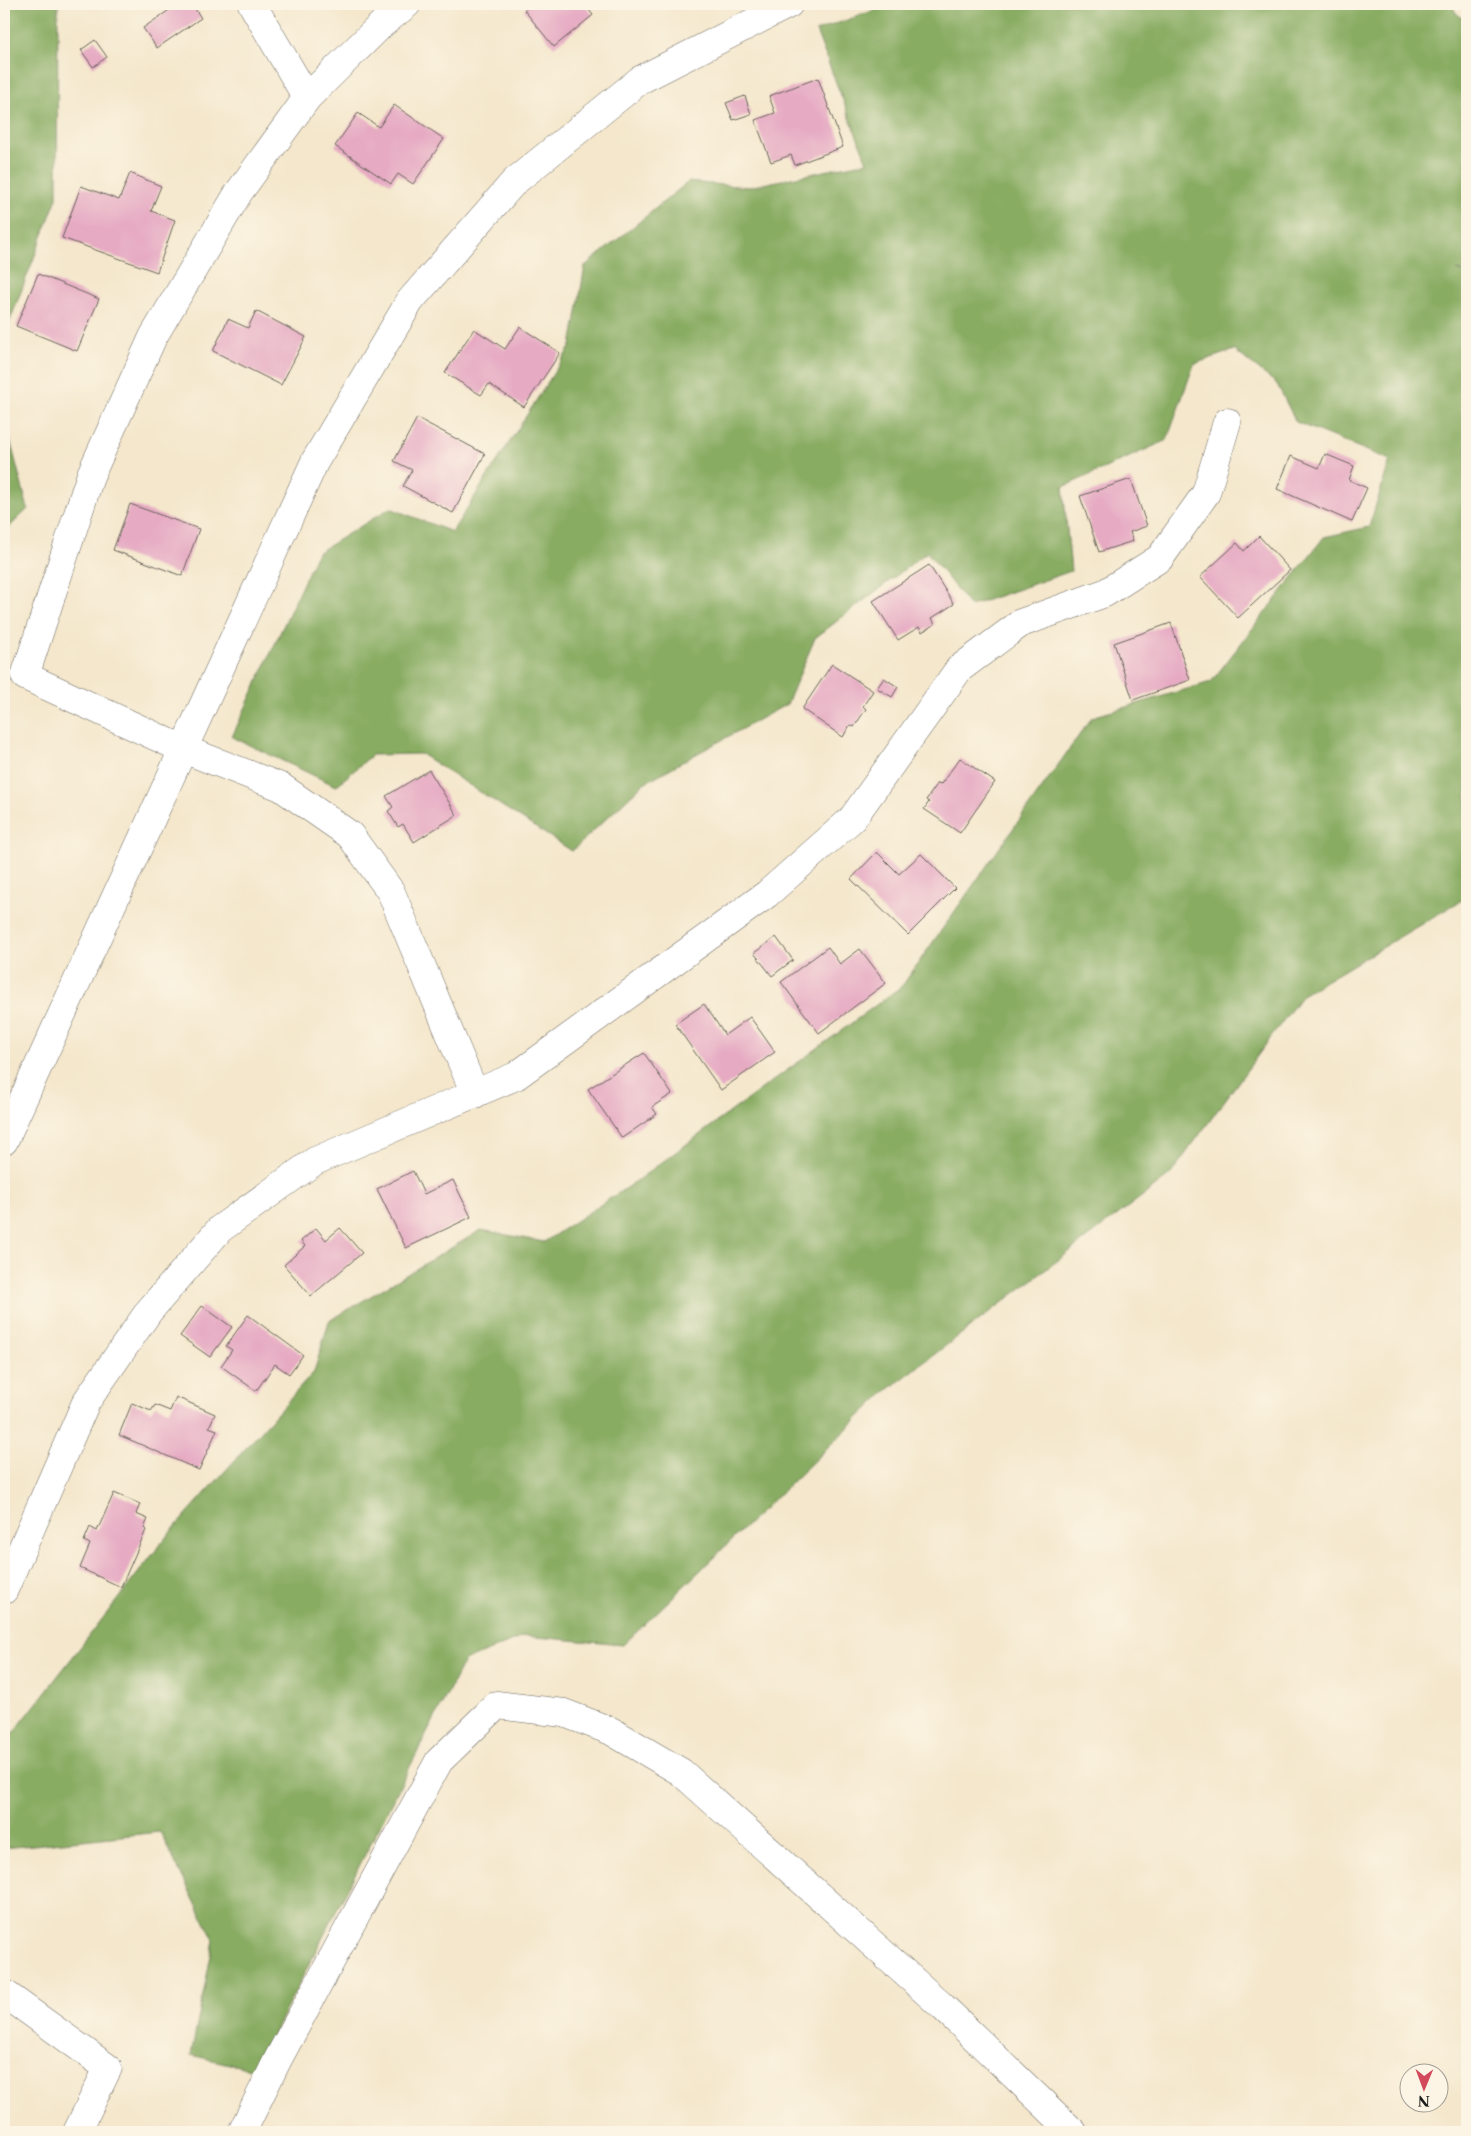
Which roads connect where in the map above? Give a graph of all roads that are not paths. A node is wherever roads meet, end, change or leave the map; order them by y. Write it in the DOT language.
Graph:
graph roads {
  1 [pos="252,4"];
  2 [pos="407,4"];
  3 [pos="790,4"];
  4 [pos="306,98"];
  5 [pos="1227,422"];
  6 [pos="183,749"];
  7 [pos="475,1094"];
  8 [pos="4,1141"];
  9 [pos="4,1590"];
  10 [pos="4,1993"];
  11 [pos="77,2132"];
  12 [pos="242,2132"];
  13 [pos="1073,2132"];
  1 -- 4 [label="street"];
  2 -- 4 [label="street"];
  3 -- 6 [label="street"];
  4 -- 6 [label="street"];
  5 -- 7 [label="street"];
  6 -- 7 [label="street"];
  6 -- 8 [label="street"];
  7 -- 9 [label="street"];
  10 -- 11 [label="street"];
  12 -- 13 [label="street"];
}
